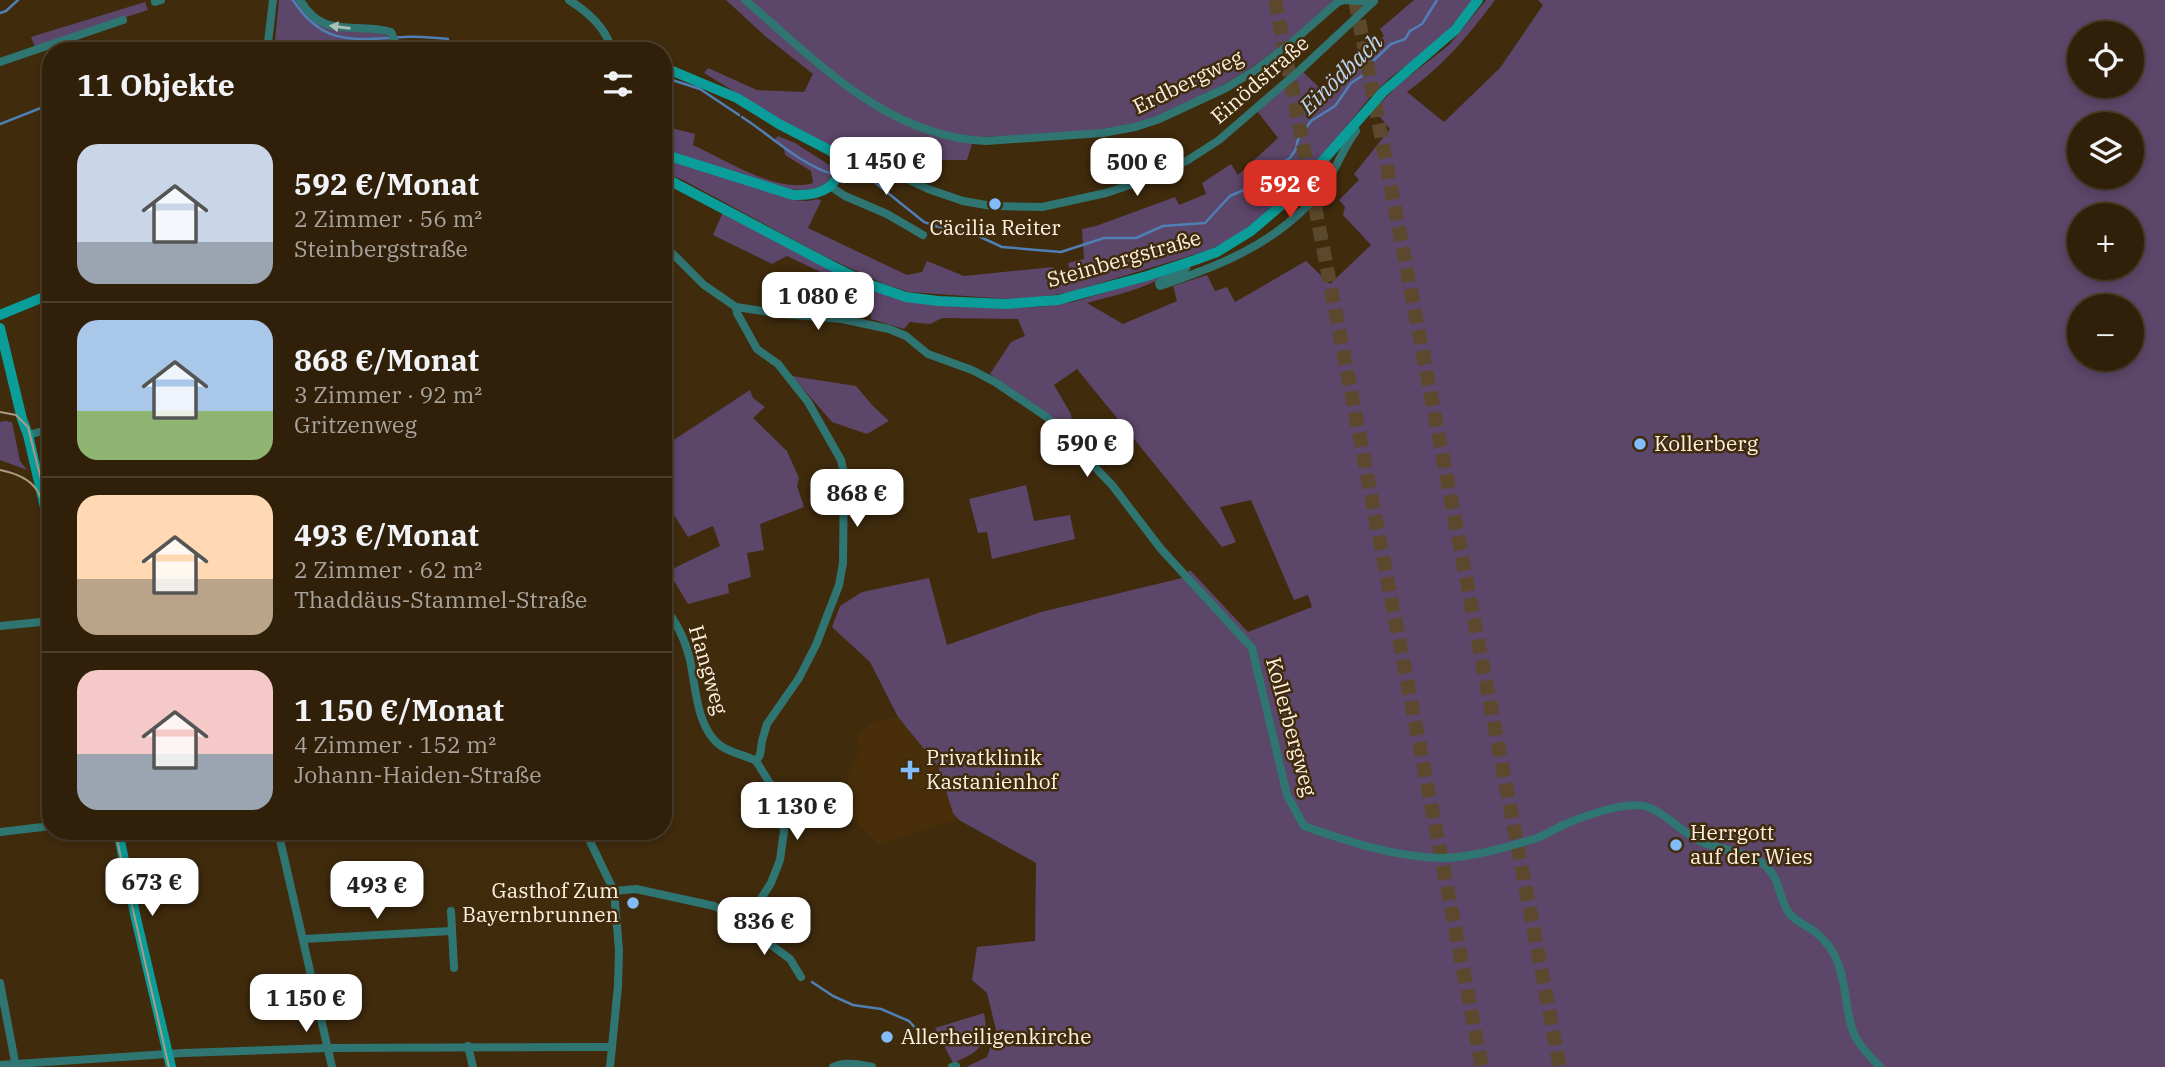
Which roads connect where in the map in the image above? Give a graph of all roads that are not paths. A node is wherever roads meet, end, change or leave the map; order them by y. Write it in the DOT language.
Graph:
graph roads {
  1 [pos="272,0"];
  2 [pos="300,0"];
  3 [pos="569,0"];
  4 [pos="745,0"];
  5 [pos="1478,0"];
  6 [pos="1373,1"];
  7 [pos="123,20"];
  8 [pos="394,38"];
  9 [pos="59,42"];
  10 [pos="268,42"];
  11 [pos="391,42"];
  12 [pos="419,42"];
  13 [pos="610,42"];
  14 [pos="42,48"];
  15 [pos="0,62"];
  16 [pos="672,69"];
  17 [pos="1353,125"];
  18 [pos="672,157"];
  19 [pos="839,161"];
  20 [pos="672,182"];
  21 [pos="833,184"];
  22 [pos="923,235"];
  23 [pos="672,253"];
  24 [pos="1184,264"];
  25 [pos="42,298"];
  26 [pos="736,307"];
  27 [pos="0,315"];
  28 [pos="0,328"];
  29 [pos="42,431"];
  30 [pos="28,435"];
  31 [pos="42,495"];
  32 [pos="672,616"];
  33 [pos="42,622"];
  34 [pos="0,626"];
  35 [pos="756,761"];
  36 [pos="42,828"];
  37 [pos="0,832"];
  38 [pos="119,840"];
  39 [pos="280,840"];
  40 [pos="589,840"];
  41 [pos="614,891"];
  42 [pos="451,911"];
  43 [pos="746,922"];
  44 [pos="451,931"];
  45 [pos="304,939"];
  46 [pos="454,968"];
  47 [pos="801,977"];
  48 [pos="0,983"];
  49 [pos="468,1046"];
  50 [pos="612,1047"];
  51 [pos="328,1048"];
  52 [pos="168,1054"];
  53 [pos="0,1065"];
  54 [pos="16,1065"];
  55 [pos="171,1067"];
  56 [pos="332,1067"];
  57 [pos="472,1067"];
  58 [pos="610,1067"];
  59 [pos="833,1067"];
  60 [pos="872,1067"];
  61 [pos="1880,1067"];
  1 -- 10 [label="street"];
  8 -- 2 [label="street, one-way"];
  3 -- 13 [label="street"];
  4 -- 6 [label="street, Erdbergweg"];
  5 -- 17 [label="main road, Steinbergstraße"];
  6 -- 19 [label="street, Einödstraße"];
  7 -- 9 [label="street"];
  8 -- 11 [label="main road"];
  8 -- 12 [label="main road"];
  14 -- 15 [label="street"];
  16 -- 19 [label="main road"];
  17 -- 24 [label="main road, Steinbergstraße"];
  17 -- 24 [label="street"];
  18 -- 21 [label="main road"];
  19 -- 21 [label="main road"];
  20 -- 24 [label="main road, Steinbergstraße"];
  21 -- 22 [label="street"];
  23 -- 26 [label="street, Kollerbergweg"];
  25 -- 27 [label="main road"];
  26 -- 35 [label="street"];
  26 -- 61 [label="street, Kollerbergweg"];
  28 -- 30 [label="main road"];
  29 -- 30 [label="street"];
  30 -- 31 [label="main road"];
  32 -- 35 [label="street, Hangweg"];
  33 -- 34 [label="street"];
  35 -- 43 [label="street"];
  36 -- 37 [label="street"];
  38 -- 52 [label="main road"];
  39 -- 45 [label="street"];
  40 -- 41 [label="street"];
  41 -- 43 [label="street"];
  41 -- 50 [label="street"];
  42 -- 44 [label="street"];
  43 -- 47 [label="street"];
  44 -- 45 [label="street"];
  44 -- 46 [label="street"];
  45 -- 51 [label="street"];
  48 -- 54 [label="street"];
  49 -- 50 [label="street"];
  49 -- 51 [label="street"];
  49 -- 57 [label="street"];
  50 -- 58 [label="street"];
  51 -- 52 [label="street"];
  51 -- 56 [label="street"];
  52 -- 54 [label="street"];
  52 -- 55 [label="main road"];
  53 -- 54 [label="street"];
  59 -- 60 [label="street"];
}
